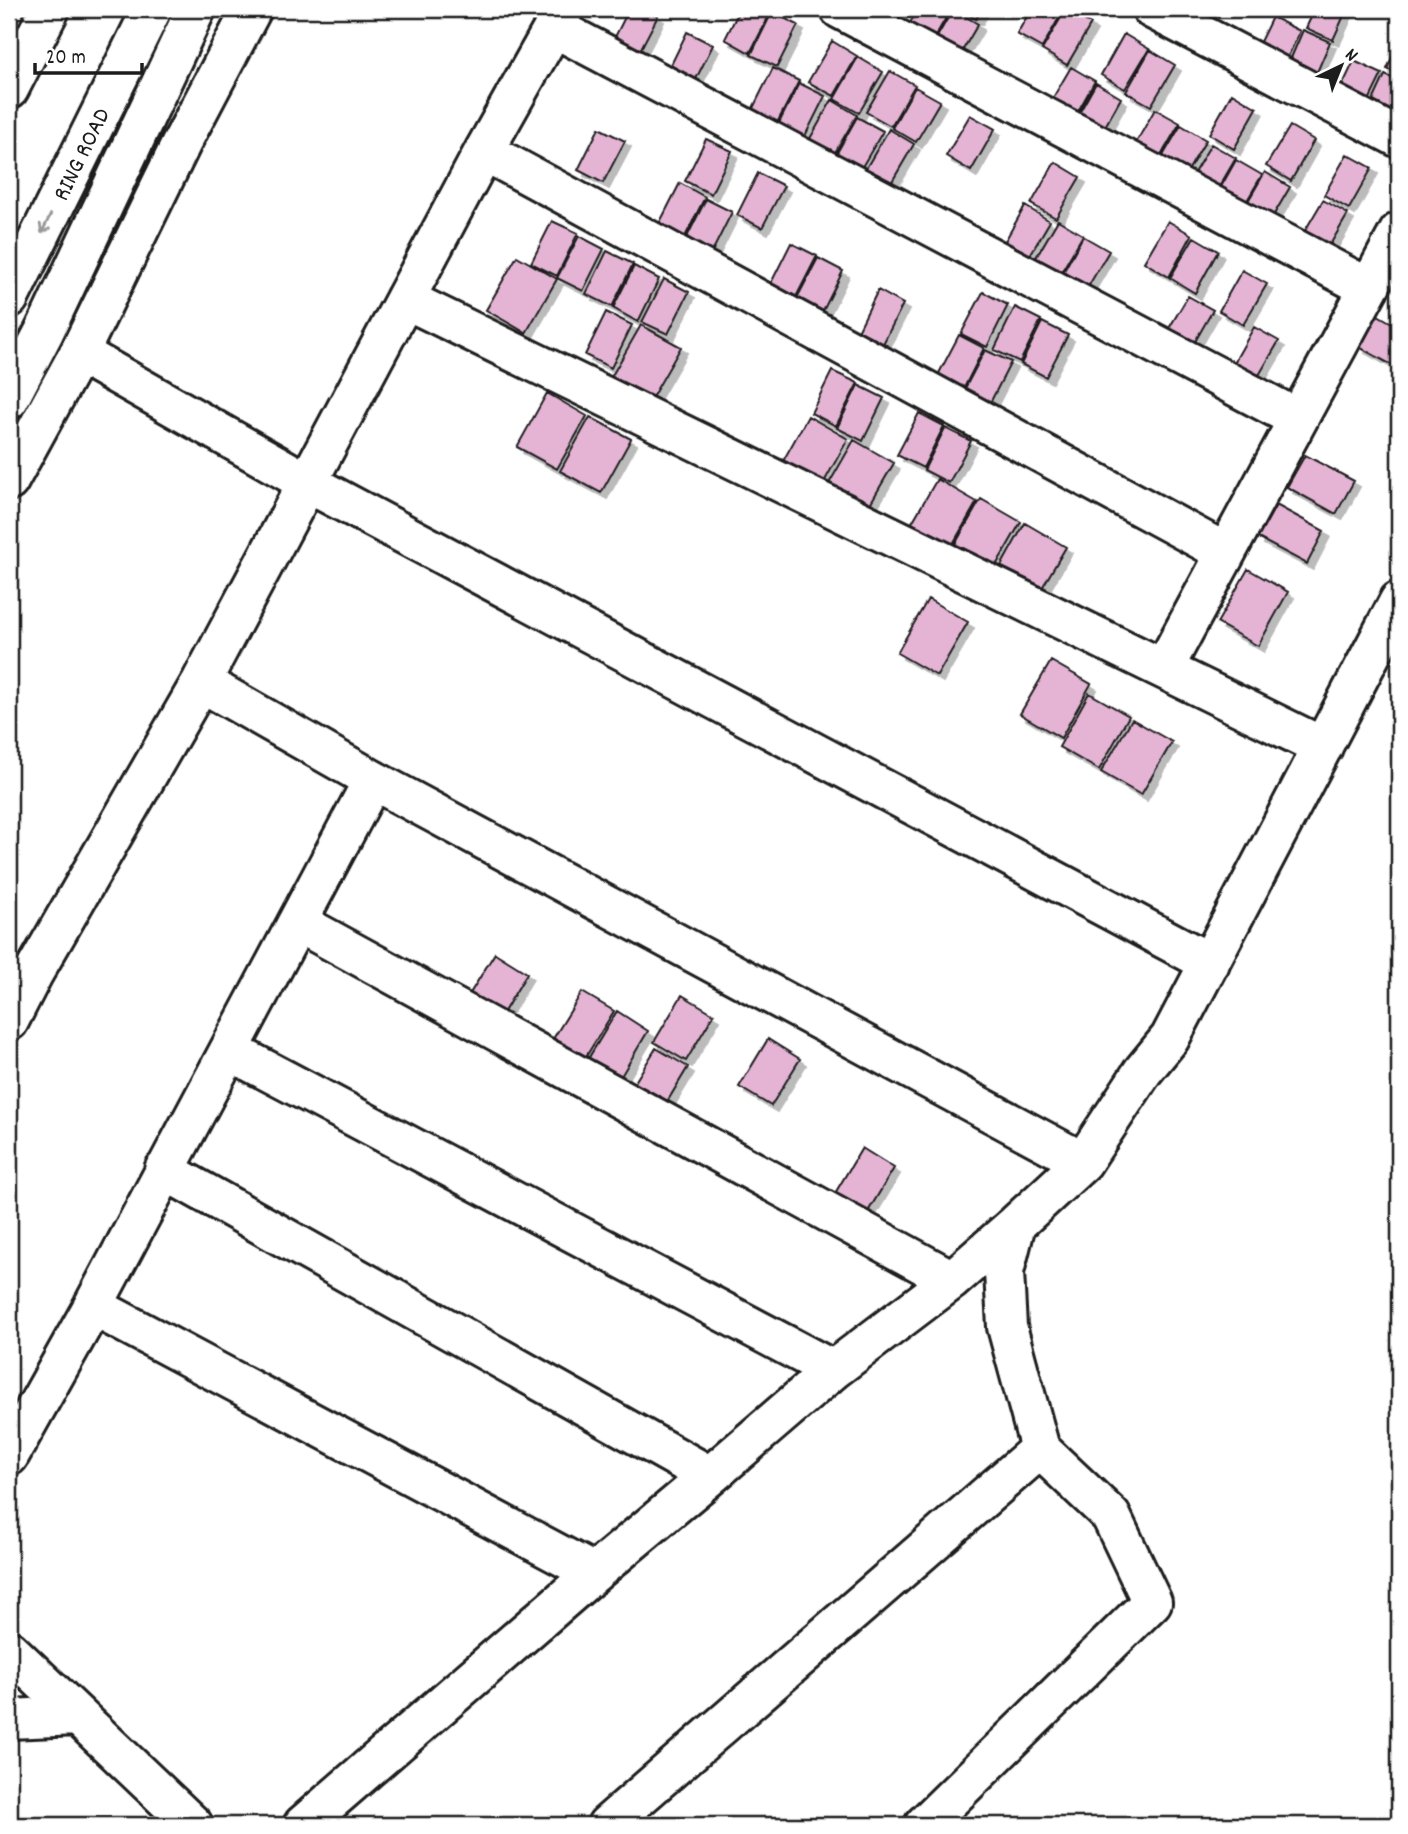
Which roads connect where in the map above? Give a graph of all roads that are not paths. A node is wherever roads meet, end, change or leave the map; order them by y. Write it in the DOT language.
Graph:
graph roads {
  1 [pos="50,9"];
  2 [pos="152,9"];
  3 [pos="196,9"];
  4 [pos="252,9"];
  5 [pos="840,9"];
  6 [pos="1152,9"];
  7 [pos="559,18"];
  8 [pos="9,89"];
  9 [pos="1399,138"];
  10 [pos="484,151"];
  11 [pos="1399,232"];
  12 [pos="1369,288"];
  13 [pos="9,298"];
  14 [pos="405,299"];
  15 [pos="79,353"];
  16 [pos="9,399"];
  17 [pos="1298,419"];
  18 [pos="9,481"];
  19 [pos="308,483"];
  20 [pos="1226,553"];
  21 [pos="1399,601"];
  22 [pos="1164,668"];
  23 [pos="201,682"];
  24 [pos="1323,747"];
  25 [pos="373,780"];
  26 [pos="299,923"];
  27 [pos="1210,964"];
  28 [pos="9,1021"];
  29 [pos="230,1051"];
  30 [pos="1083,1162"];
  31 [pos="164,1170"];
  32 [pos="1016,1224"];
  33 [pos="952,1280"];
  34 [pos="93,1306"];
  35 [pos="833,1370"];
  36 [pos="1040,1448"];
  37 [pos="9,1456"];
  38 [pos="710,1476"];
  39 [pos="594,1573"];
  40 [pos="9,1650"];
  41 [pos="78,1716"];
  42 [pos="9,1719"];
  43 [pos="192,1825"];
  44 [pos="303,1825"];
  45 [pos="607,1825"];
  46 [pos="924,1825"];
  1 -- 8 [label="main road"];
  2 -- 13 [label="main road, RING ROAD, one-way"];
  3 -- 16 [label="main road"];
  4 -- 15 [label="main road"];
  5 -- 12 [label="main road"];
  6 -- 9 [label="main road"];
  7 -- 10 [label="main road"];
  7 -- 17 [label="main road"];
  10 -- 14 [label="main road"];
  10 -- 20 [label="main road"];
  11 -- 12 [label="main road"];
  12 -- 17 [label="main road"];
  14 -- 19 [label="main road"];
  14 -- 22 [label="main road"];
  15 -- 18 [label="main road"];
  15 -- 19 [label="main road"];
  17 -- 20 [label="main road"];
  19 -- 23 [label="main road"];
  19 -- 27 [label="main road"];
  20 -- 22 [label="main road"];
  21 -- 24 [label="main road"];
  22 -- 24 [label="main road"];
  23 -- 25 [label="main road"];
  23 -- 28 [label="main road"];
  24 -- 27 [label="main road"];
  25 -- 26 [label="main road"];
  25 -- 30 [label="main road"];
  26 -- 29 [label="main road"];
  26 -- 33 [label="main road"];
  27 -- 30 [label="main road"];
  29 -- 31 [label="main road"];
  29 -- 35 [label="main road"];
  30 -- 32 [label="main road"];
  31 -- 34 [label="main road"];
  31 -- 38 [label="main road"];
  32 -- 33 [label="main road"];
  32 -- 36 [label="main road"];
  33 -- 35 [label="main road"];
  34 -- 37 [label="main road"];
  34 -- 39 [label="main road"];
  35 -- 38 [label="main road"];
  36 -- 45 [label="main road"];
  36 -- 46 [label="main road"];
  38 -- 39 [label="main road"];
  39 -- 44 [label="main road"];
  40 -- 41 [label="main road"];
  41 -- 42 [label="main road"];
  41 -- 43 [label="main road"];
}
